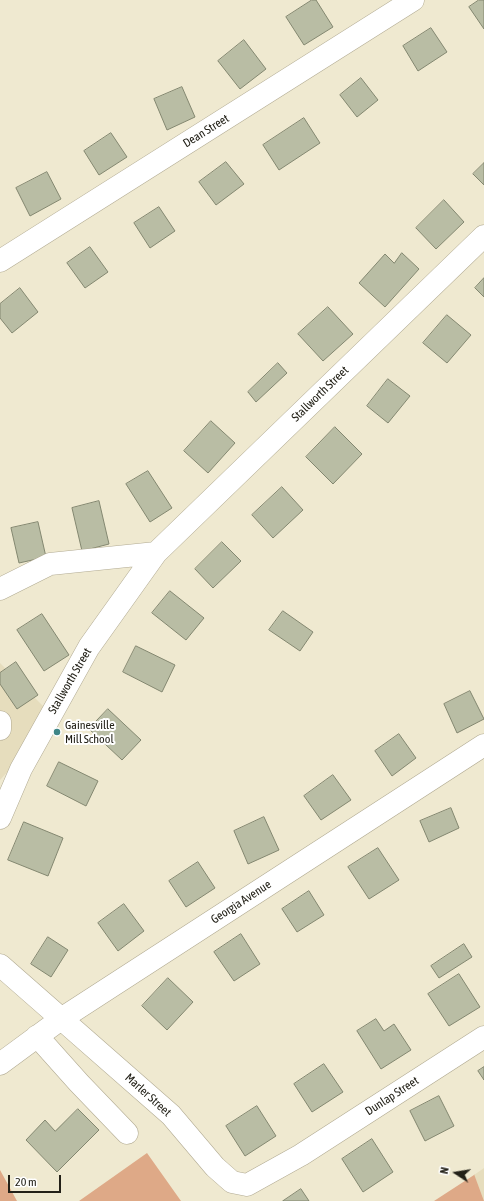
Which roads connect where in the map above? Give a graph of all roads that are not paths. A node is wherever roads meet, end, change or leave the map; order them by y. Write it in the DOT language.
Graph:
graph roads {
  1 [pos="413,0"];
  2 [pos="484,236"];
  3 [pos="0,261"];
  4 [pos="156,553"];
  5 [pos="0,589"];
  6 [pos="0,722"];
  7 [pos="0,729"];
  8 [pos="484,745"];
  9 [pos="0,818"];
  10 [pos="0,965"];
  11 [pos="61,1018"];
  12 [pos="37,1036"];
  13 [pos="484,1037"];
  14 [pos="0,1064"];
  15 [pos="126,1133"];
  16 [pos="301,1155"];
  1 -- 3 [label="street, Dean Street"];
  2 -- 4 [label="street, Stallworth Street"];
  4 -- 5 [label="street"];
  4 -- 9 [label="street, Stallworth Street"];
  6 -- 7 [label="street"];
  8 -- 11 [label="street, Georgia Avenue"];
  10 -- 11 [label="street, Marler Street"];
  11 -- 12 [label="street, Georgia Avenue"];
  11 -- 16 [label="street, Marler Street"];
  12 -- 14 [label="street, Georgia Avenue"];
  12 -- 15 [label="street"];
  13 -- 16 [label="street, Dunlap Street"];
}
